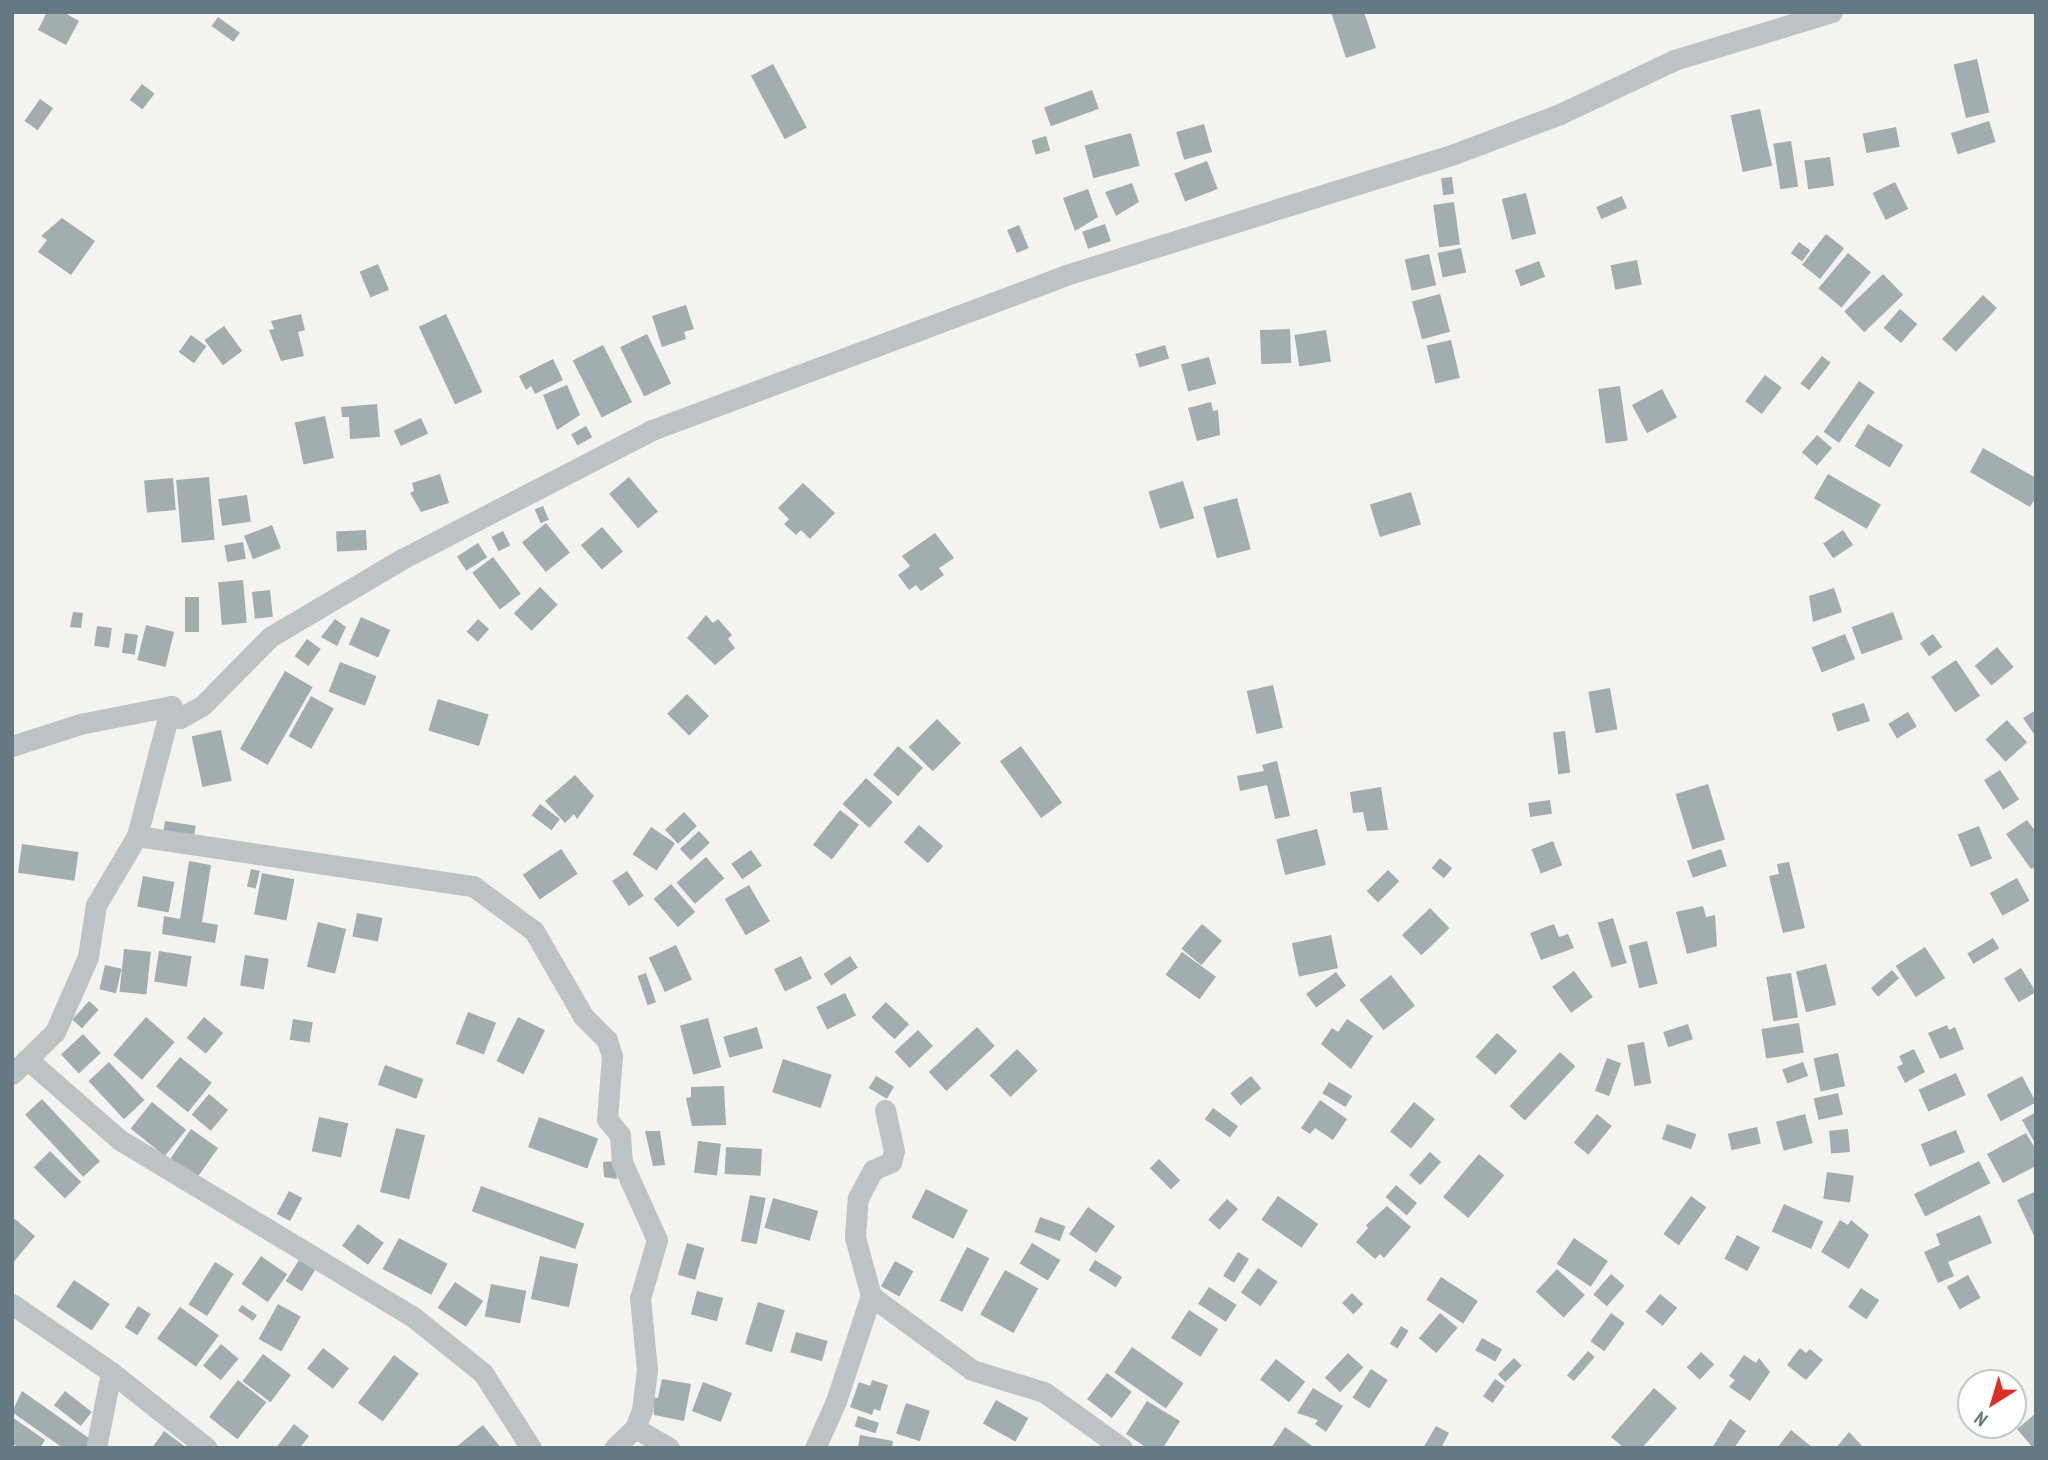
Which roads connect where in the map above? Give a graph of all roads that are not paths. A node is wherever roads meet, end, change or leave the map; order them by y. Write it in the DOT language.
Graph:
graph roads {
  1 [pos="1832,12"];
  2 [pos="171,706"];
  3 [pos="12,746"];
  4 [pos="137,836"];
  5 [pos="20,1066"];
  6 [pos="885,1110"];
  7 [pos="871,1296"];
  8 [pos="12,1304"];
  9 [pos="111,1372"];
  10 [pos="635,1428"];
  11 [pos="96,1448"];
  12 [pos="206,1448"];
  13 [pos="531,1448"];
  14 [pos="614,1448"];
  15 [pos="668,1448"];
  16 [pos="815,1448"];
  17 [pos="1122,1448"];
  1 -- 2 [label="street"];
  2 -- 3 [label="street"];
  2 -- 4 [label="street"];
  4 -- 5 [label="street"];
  4 -- 10 [label="street"];
  5 -- 13 [label="street"];
  6 -- 7 [label="street"];
  7 -- 16 [label="street"];
  7 -- 17 [label="street"];
  8 -- 9 [label="street"];
  9 -- 11 [label="street"];
  9 -- 12 [label="street"];
  10 -- 14 [label="street"];
  10 -- 15 [label="street"];
}
